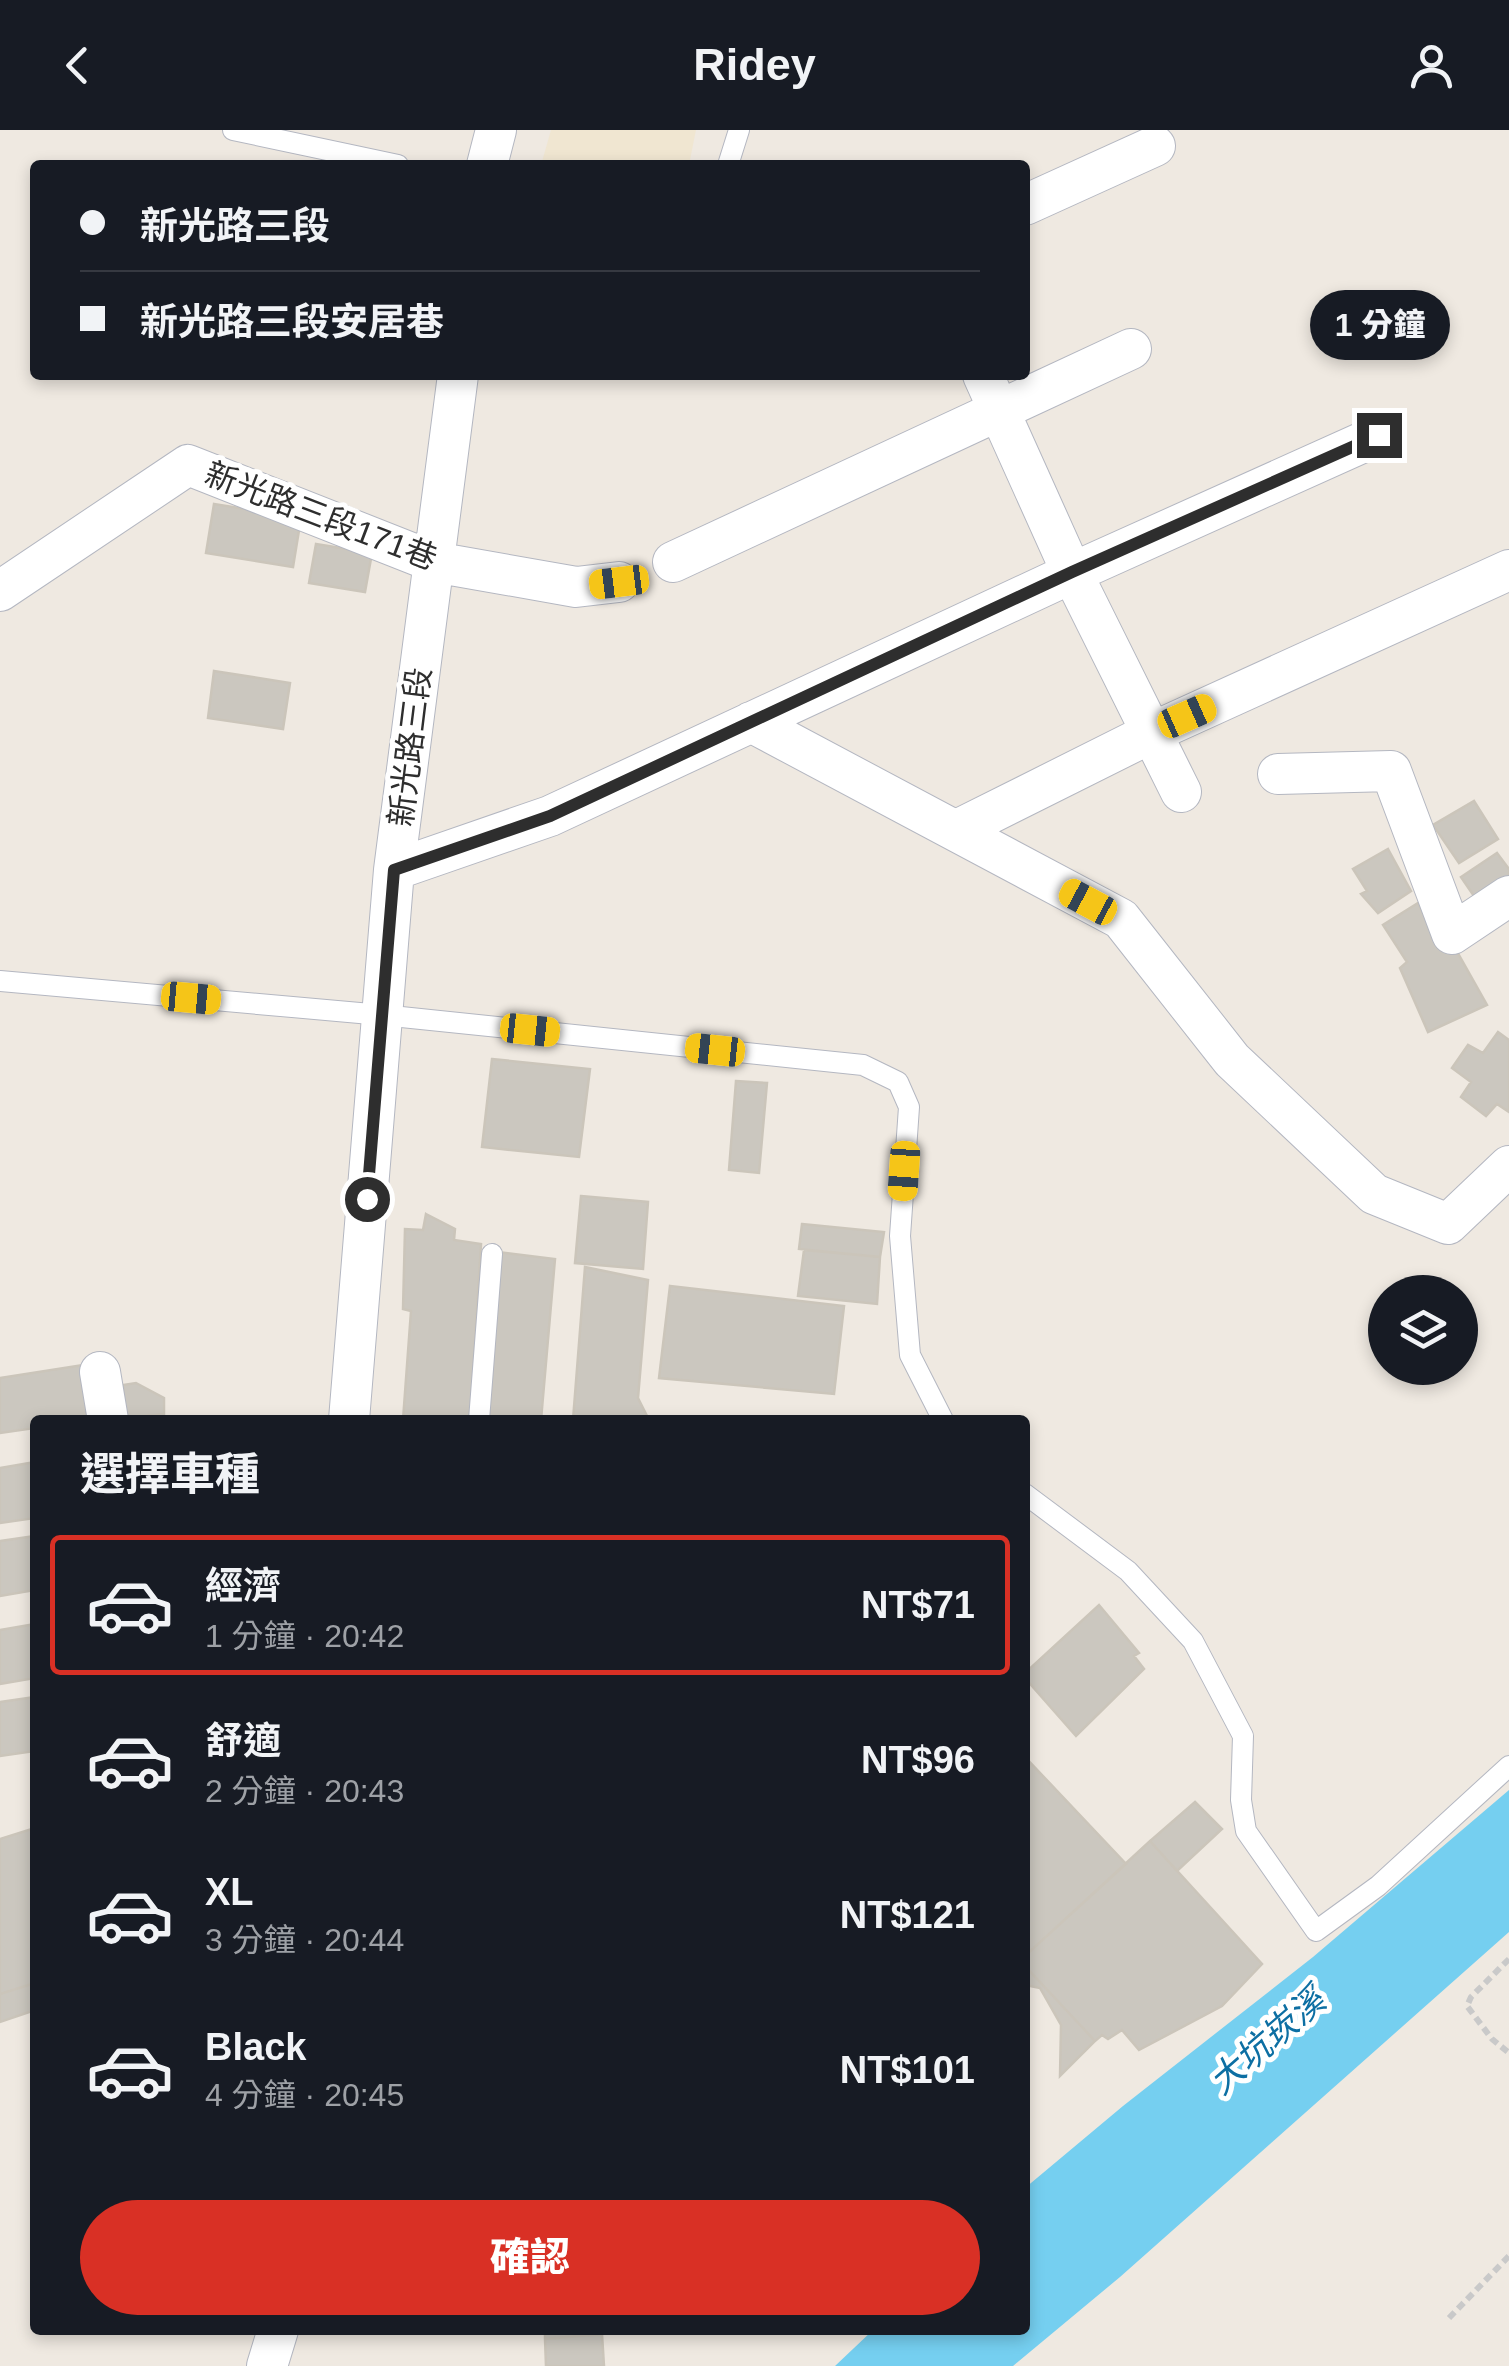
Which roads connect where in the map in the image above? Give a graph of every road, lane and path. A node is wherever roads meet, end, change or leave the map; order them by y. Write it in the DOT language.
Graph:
graph roads {
  1 [pos="233,130"];
  2 [pos="496,130"];
  3 [pos="739,130"];
  4 [pos="1155,146"];
  5 [pos="374,160"];
  6 [pos="489,160"];
  7 [pos="730,160"];
  8 [pos="1030,203"];
  9 [pos="1131,349"];
  10 [pos="457,380"];
  11 [pos="991,392"];
  12 [pos="1379,435"];
  13 [pos="434,562"];
  14 [pos="673,562"];
  15 [pos="1509,570"];
  16 [pos="1072,572"];
  17 [pos="619,582"];
  18 [pos="0,592"];
  19 [pos="751,722"];
  20 [pos="1152,733"];
  21 [pos="1278,774"];
  22 [pos="1181,792"];
  23 [pos="958,830"];
  24 [pos="394,870"];
  25 [pos="1509,896"];
  26 [pos="0,981"];
  27 [pos="382,1015"];
  28 [pos="1509,1166"];
  29 [pos="492,1254"];
  30 [pos="100,1372"];
  31 [pos="107,1415"];
  32 [pos="350,1415"];
  33 [pos="479,1415"];
  34 [pos="940,1415"];
  35 [pos="1030,1498"];
  36 [pos="1509,1766"];
  37 [pos="1509,1960"];
  38 [pos="1509,2053"];
  39 [pos="1509,2256"];
  40 [pos="1449,2318"];
  41 [pos="276,2335"];
  42 [pos="266,2366"];
  1 -- 5 [label="lane"];
  2 -- 6 [label="street"];
  3 -- 7 [label="lane"];
  4 -- 8 [label="street"];
  9 -- 11 [label="street"];
  10 -- 13 [label="street, 新光路三段"];
  11 -- 14 [label="street"];
  11 -- 16 [label="street"];
  12 -- 16 [label="street"];
  13 -- 17 [label="street, 新光路三段171巷"];
  13 -- 18 [label="street, 新光路三段171巷"];
  13 -- 24 [label="street, 新光路三段"];
  15 -- 20 [label="street"];
  16 -- 19 [label="street"];
  16 -- 20 [label="street"];
  19 -- 23 [label="street"];
  19 -- 24 [label="street"];
  20 -- 22 [label="street"];
  20 -- 23 [label="street"];
  21 -- 25 [label="street"];
  23 -- 28 [label="street"];
  24 -- 27 [label="street, 新光路三段"];
  26 -- 27 [label="lane"];
  27 -- 32 [label="street, 新光路三段"];
  27 -- 34 [label="lane"];
  29 -- 33 [label="lane"];
  30 -- 31 [label="street"];
  35 -- 36 [label="lane"];
  37 -- 38 [label="path"];
  39 -- 40 [label="path"];
  41 -- 42 [label="street"];
}
